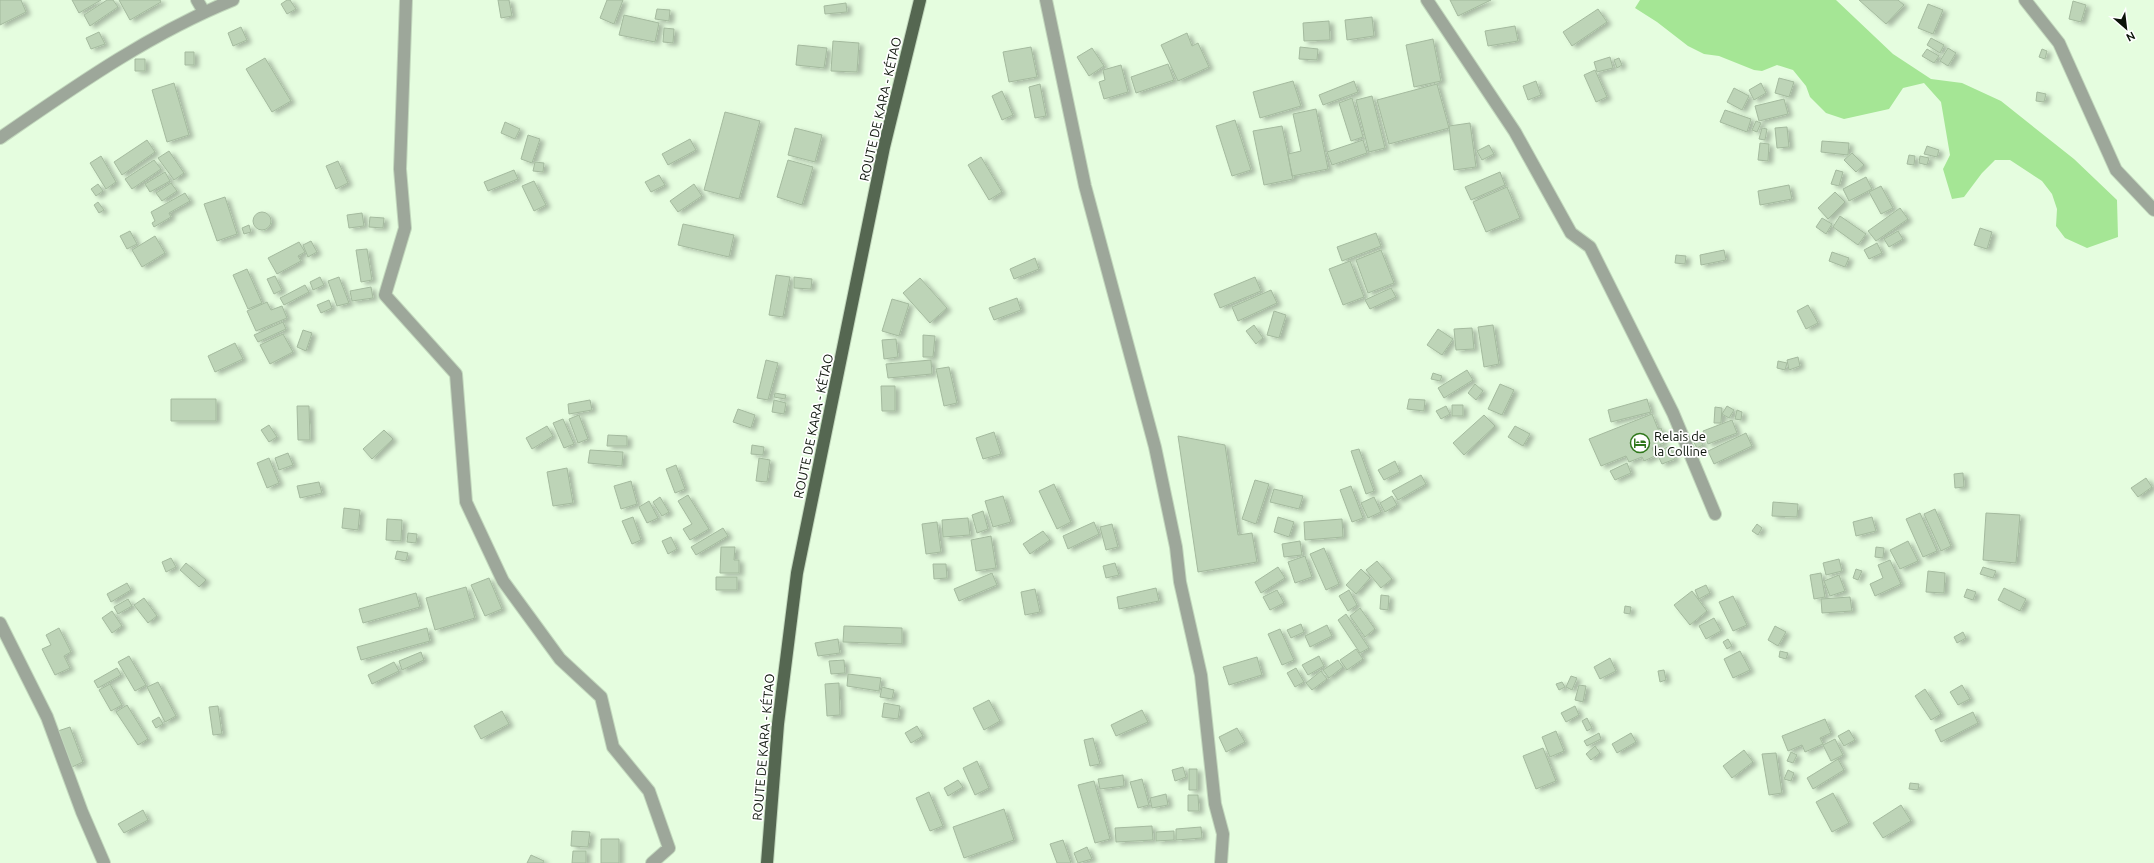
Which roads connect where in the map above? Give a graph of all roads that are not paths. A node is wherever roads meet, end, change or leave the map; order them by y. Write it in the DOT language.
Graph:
graph roads {
  1 [pos="197,0"];
  2 [pos="233,0"];
  3 [pos="406,0"];
  4 [pos="920,0"];
  5 [pos="1046,0"];
  6 [pos="1427,0"];
  7 [pos="2025,0"];
  8 [pos="204,12"];
  9 [pos="0,138"];
  10 [pos="2154,210"];
  11 [pos="1715,514"];
  12 [pos="0,623"];
  13 [pos="104,863"];
  14 [pos="652,863"];
  15 [pos="768,863"];
  16 [pos="1221,863"];
  1 -- 8 [label="street"];
  2 -- 8 [label="street"];
  3 -- 14 [label="street"];
  4 -- 15 [label="main road, ROUTE DE KARA - KÉTAO"];
  5 -- 16 [label="street"];
  6 -- 11 [label="street"];
  7 -- 10 [label="street"];
  8 -- 9 [label="street"];
  12 -- 13 [label="street"];
}
